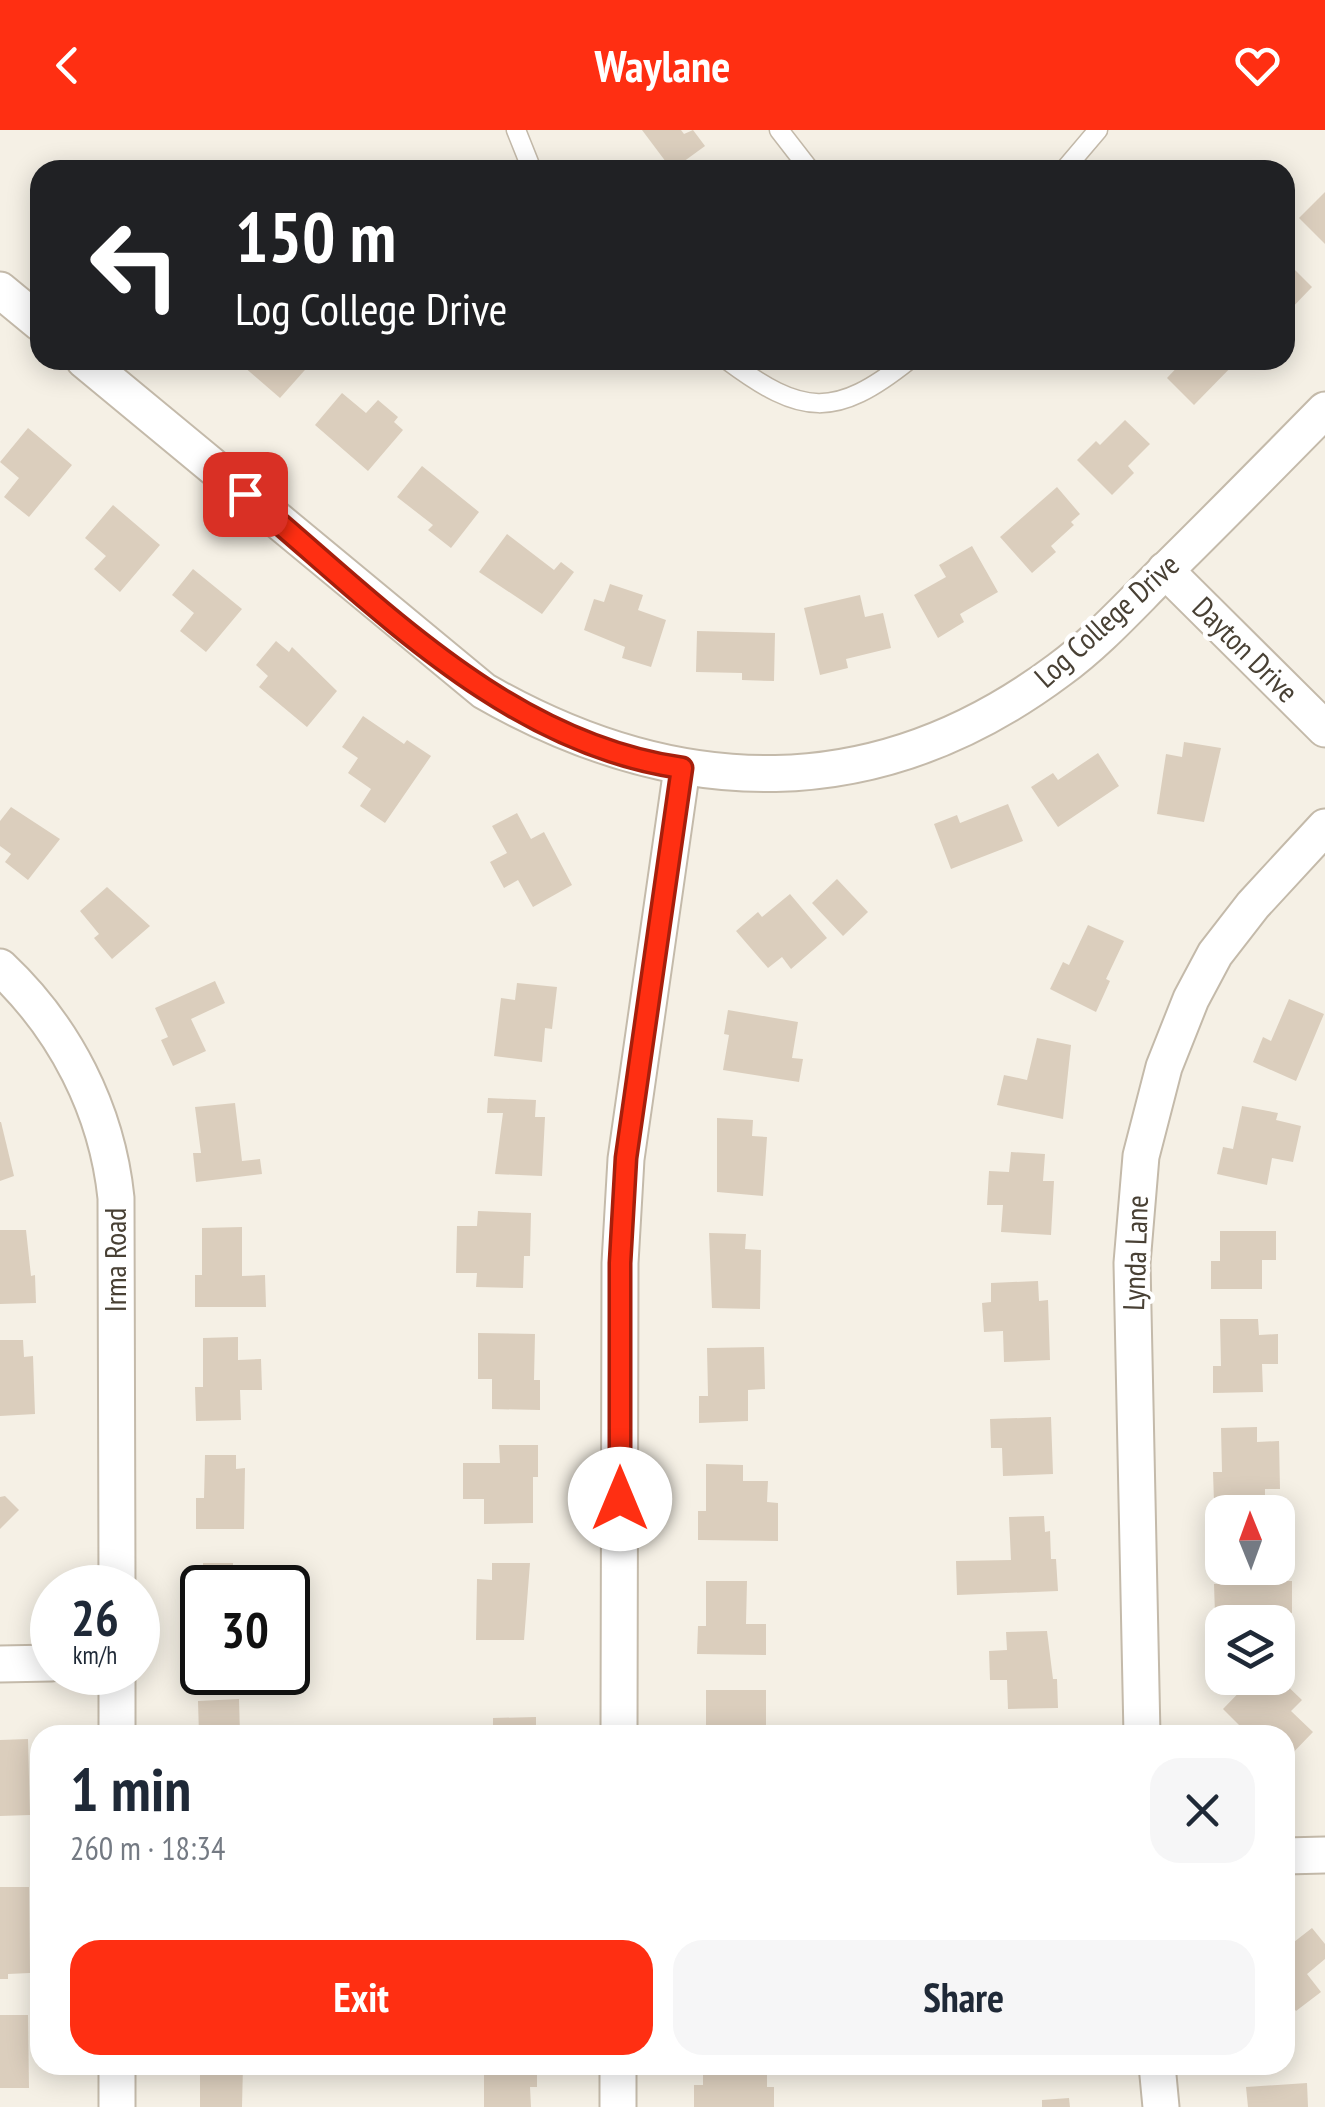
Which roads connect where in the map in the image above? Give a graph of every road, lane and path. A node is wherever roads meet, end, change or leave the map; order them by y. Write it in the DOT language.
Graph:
graph roads {
  1 [pos="516,130"];
  2 [pos="779,130"];
  3 [pos="1098,130"];
  4 [pos="528,160"];
  5 [pos="802,160"];
  6 [pos="1072,160"];
  7 [pos="0,290"];
  8 [pos="30,315"];
  9 [pos="96,370"];
  10 [pos="742,370"];
  11 [pos="896,370"];
  12 [pos="1325,410"];
  13 [pos="1166,570"];
  14 [pos="1325,729"];
  15 [pos="682,768"];
  16 [pos="1325,827"];
  17 [pos="0,967"];
  18 [pos="117,1565"];
  19 [pos="30,1663"];
  20 [pos="0,1664"];
  21 [pos="117,1695"];
  22 [pos="117,1725"];
  23 [pos="619,1725"];
  24 [pos="1142,1725"];
  25 [pos="1325,1855"];
  26 [pos="1295,1856"];
  27 [pos="116,2075"];
  28 [pos="618,2075"];
  29 [pos="1158,2075"];
  30 [pos="116,2107"];
  31 [pos="618,2107"];
  32 [pos="1161,2107"];
  1 -- 4 [label="lane"];
  2 -- 5 [label="lane"];
  3 -- 6 [label="lane"];
  7 -- 8 [label="street"];
  9 -- 15 [label="street, Log College Drive"];
  10 -- 11 [label="lane"];
  12 -- 13 [label="street, Log College Drive"];
  13 -- 14 [label="street, Dayton Drive"];
  13 -- 15 [label="street, Log College Drive"];
  15 -- 23 [label="street"];
  16 -- 24 [label="street, Lynda Lane"];
  17 -- 18 [label="street, Irma Road"];
  19 -- 20 [label="street"];
  21 -- 22 [label="street"];
  25 -- 26 [label="street"];
  27 -- 30 [label="street"];
  28 -- 31 [label="street"];
  29 -- 32 [label="street"];
}
